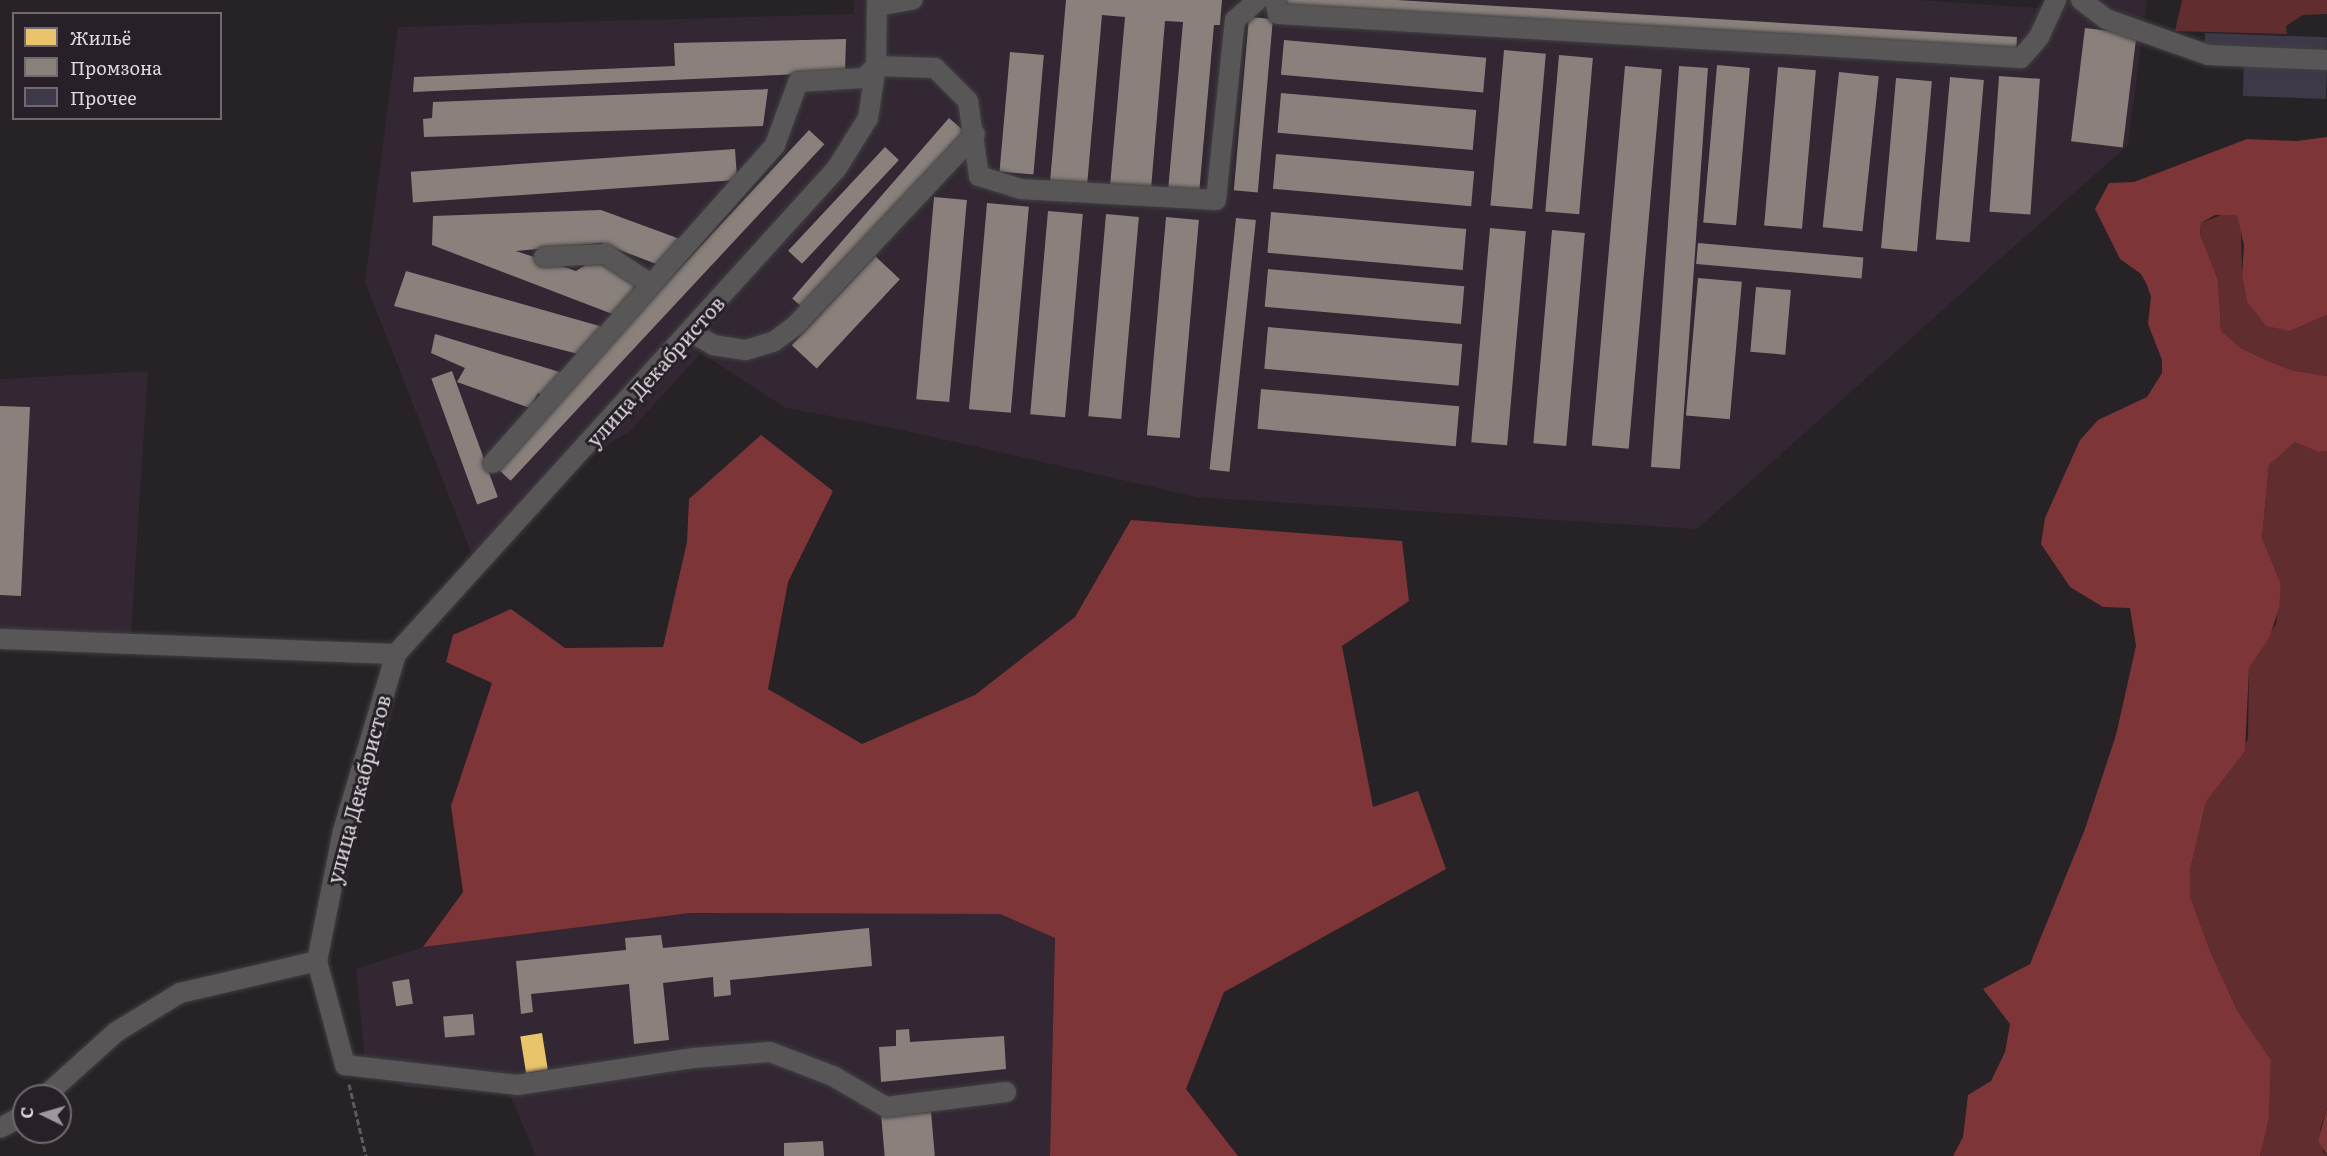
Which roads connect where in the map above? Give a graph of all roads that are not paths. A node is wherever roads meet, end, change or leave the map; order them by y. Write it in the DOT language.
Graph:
graph roads {
  1 [pos="912,0"];
  2 [pos="1258,0"];
  3 [pos="1275,0"];
  4 [pos="2056,0"];
  5 [pos="2081,0"];
  6 [pos="877,3"];
  7 [pos="2327,60"];
  8 [pos="876,66"];
  9 [pos="975,134"];
  10 [pos="544,257"];
  11 [pos="651,284"];
  12 [pos="690,332"];
  13 [pos="493,463"];
  14 [pos="0,639"];
  15 [pos="396,654"];
  16 [pos="317,961"];
  17 [pos="58,1084"];
  18 [pos="1006,1092"];
  1 -- 6 [label="street"];
  2 -- 9 [label="street"];
  3 -- 4 [label="street"];
  5 -- 7 [label="street"];
  6 -- 8 [label="street, улица Декабристов"];
  8 -- 9 [label="street"];
  8 -- 11 [label="street"];
  8 -- 12 [label="street, улица Декабристов"];
  9 -- 12 [label="street"];
  10 -- 11 [label="street"];
  11 -- 13 [label="street"];
  12 -- 15 [label="street, улица Декабристов"];
  14 -- 15 [label="street"];
  15 -- 16 [label="street, улица Декабристов"];
  16 -- 17 [label="street"];
  16 -- 18 [label="street, улица Декабристов"];
}
